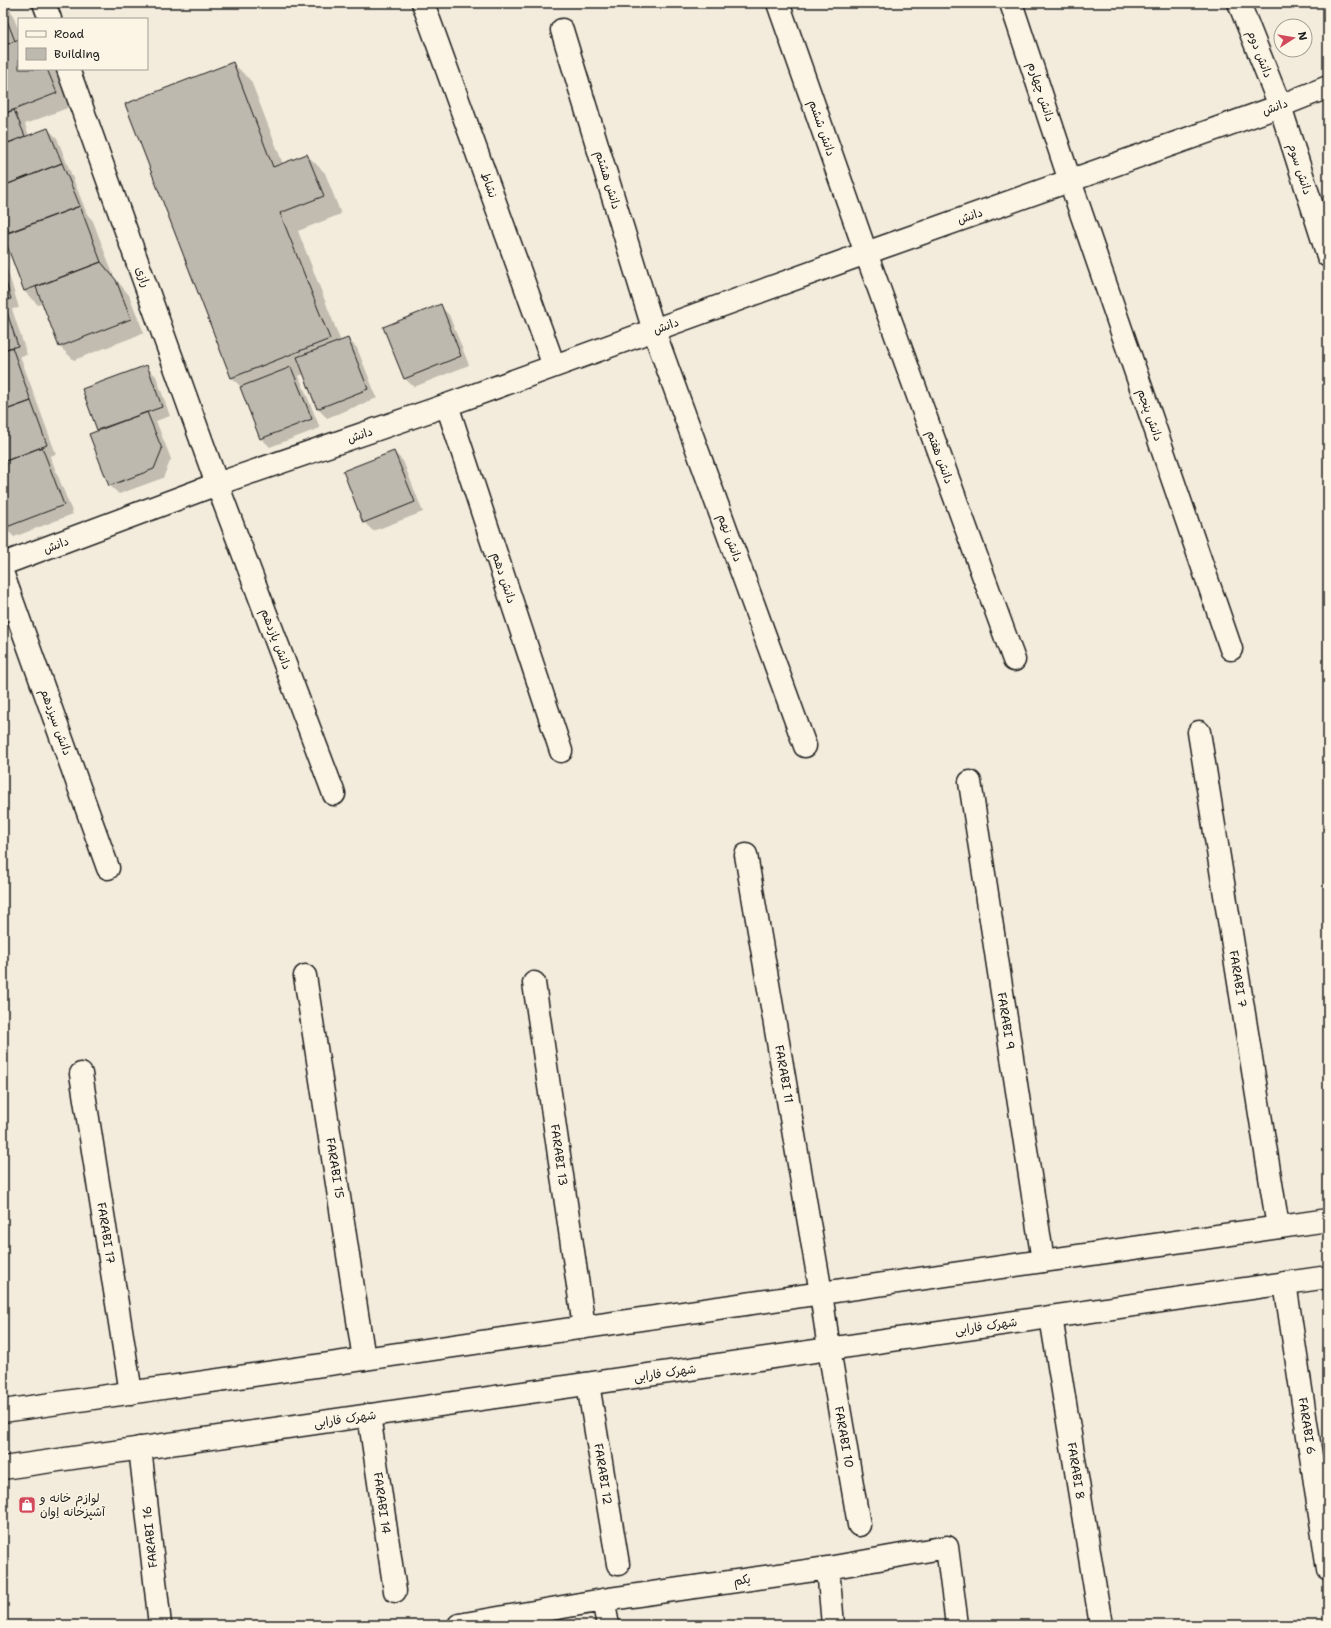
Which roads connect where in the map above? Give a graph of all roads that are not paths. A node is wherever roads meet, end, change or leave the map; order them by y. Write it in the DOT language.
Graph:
graph roads {
  1 [pos="44,3"];
  2 [pos="423,3"];
  3 [pos="778,3"];
  4 [pos="1011,3"];
  5 [pos="1239,3"];
  6 [pos="50,18"];
  7 [pos="562,30"];
  8 [pos="68,70"];
  9 [pos="1328,87"];
  10 [pos="1280,106"];
  11 [pos="1070,181"];
  12 [pos="866,253"];
  13 [pos="1328,256"];
  14 [pos="654,331"];
  15 [pos="554,366"];
  16 [pos="447,405"];
  17 [pos="217,484"];
  18 [pos="3,564"];
  19 [pos="3,575"];
  20 [pos="1231,649"];
  21 [pos="1014,660"];
  22 [pos="1199,732"];
  23 [pos="805,746"];
  24 [pos="561,751"];
  25 [pos="970,782"];
  26 [pos="334,794"];
  27 [pos="746,855"];
  28 [pos="108,868"];
  29 [pos="305,976"];
  30 [pos="534,983"];
  31 [pos="82,1074"];
  32 [pos="1328,1220"];
  33 [pos="1278,1227"];
  34 [pos="1043,1261"];
  35 [pos="1328,1277"];
  36 [pos="1285,1283"];
  37 [pos="821,1293"];
  38 [pos="1051,1317"];
  39 [pos="584,1327"];
  40 [pos="829,1349"];
  41 [pos="364,1359"];
  42 [pos="588,1384"];
  43 [pos="131,1393"];
  44 [pos="3,1411"];
  45 [pos="369,1415"];
  46 [pos="140,1448"];
  47 [pos="3,1468"];
  48 [pos="859,1525"];
  49 [pos="618,1564"];
  50 [pos="828,1568"];
  51 [pos="1328,1569"];
  52 [pos="395,1591"];
  53 [pos="603,1600"];
  54 [pos="160,1625"];
  55 [pos="459,1625"];
  56 [pos="608,1625"];
  57 [pos="833,1625"];
  58 [pos="957,1625"];
  59 [pos="1101,1625"];
  1 -- 6 [label="street"];
  2 -- 15 [label="street, نشاط"];
  3 -- 12 [label="street, دانش ششم"];
  4 -- 11 [label="street, دانش چهارم"];
  5 -- 10 [label="street, دانش دوم"];
  7 -- 14 [label="street, دانش هشتم"];
  8 -- 17 [label="street, رازی"];
  9 -- 10 [label="street, دانش"];
  10 -- 11 [label="street, دانش"];
  10 -- 13 [label="street, دانش سوم"];
  11 -- 12 [label="street, دانش"];
  11 -- 20 [label="street, دانش پنجم"];
  12 -- 14 [label="street, دانش"];
  12 -- 21 [label="street, دانش هفتم"];
  14 -- 15 [label="street, دانش"];
  14 -- 23 [label="street, دانش نهم"];
  15 -- 16 [label="street, دانش"];
  16 -- 17 [label="street, دانش"];
  16 -- 24 [label="street, دانش دهم"];
  17 -- 18 [label="street, دانش"];
  17 -- 26 [label="street, دانش یازدهم"];
  19 -- 28 [label="street, دانش سیزدهم"];
  22 -- 33 [label="street, FARABI 7"];
  25 -- 34 [label="street, FARABI 9"];
  27 -- 37 [label="street, FARABI 11"];
  29 -- 41 [label="street, FARABI 15"];
  30 -- 39 [label="street, FARABI 13"];
  31 -- 43 [label="street, FARABI 17"];
  32 -- 33 [label="street"];
  33 -- 34 [label="street"];
  34 -- 37 [label="street"];
  35 -- 36 [label="street, شهرک فارابی"];
  36 -- 38 [label="street, شهرک فارابی"];
  36 -- 51 [label="street, FARABI 6"];
  37 -- 39 [label="street"];
  37 -- 40 [label="street, FARABI 11"];
  38 -- 40 [label="street, شهرک فارابی"];
  38 -- 59 [label="street, FARABI 8"];
  39 -- 41 [label="street"];
  40 -- 42 [label="street, شهرک فارابی"];
  40 -- 48 [label="street, FARABI 10"];
  41 -- 43 [label="street"];
  42 -- 45 [label="street, شهرک فارابی"];
  42 -- 49 [label="street, FARABI 12"];
  43 -- 44 [label="street"];
  45 -- 46 [label="street, شهرک فارابی"];
  45 -- 52 [label="street, FARABI 14"];
  46 -- 47 [label="street, شهرک فارابی"];
  46 -- 54 [label="street, FARABI 16"];
  50 -- 53 [label="street, یکم"];
  50 -- 57 [label="street"];
  50 -- 58 [label="street, یکم"];
  53 -- 55 [label="street, یکم"];
  53 -- 56 [label="street"];
}
